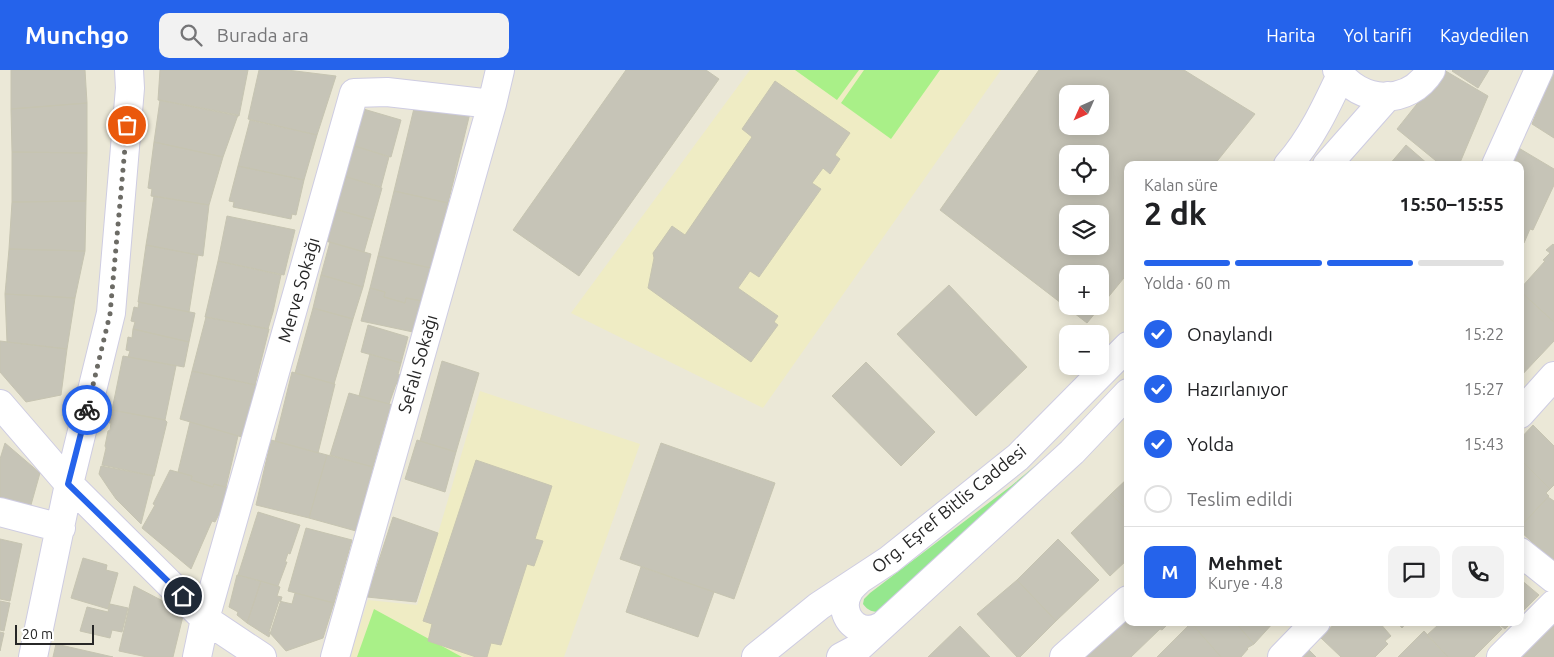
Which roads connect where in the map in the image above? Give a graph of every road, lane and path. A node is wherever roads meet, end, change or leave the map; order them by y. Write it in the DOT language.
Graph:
graph roads {
  1 [pos="130,70"];
  2 [pos="500,70"];
  3 [pos="1431,70"];
  4 [pos="1539,70"];
  5 [pos="1339,73"];
  6 [pos="1388,96"];
  7 [pos="492,104"];
  8 [pos="1292,161"];
  9 [pos="1331,161"];
  10 [pos="1498,161"];
  11 [pos="1124,350"];
  12 [pos="1554,376"];
  13 [pos="1124,397"];
  14 [pos="0,404"];
  15 [pos="1524,410"];
  16 [pos="68,484"];
  17 [pos="0,512"];
  18 [pos="61,528"];
  19 [pos="1524,555"];
  20 [pos="1554,579"];
  21 [pos="859,580"];
  22 [pos="1124,604"];
  23 [pos="1554,604"];
  24 [pos="206,619"];
  25 [pos="882,626"];
  26 [pos="1312,626"];
  27 [pos="34,657"];
  28 [pos="197,657"];
  29 [pos="262,657"];
  30 [pos="335,657"];
  31 [pos="756,657"];
  32 [pos="841,657"];
  33 [pos="1064,657"];
  34 [pos="1282,657"];
  35 [pos="1501,657"];
  1 -- 16 [label="street"];
  2 -- 7 [label="street, Sefalı Sokağı"];
  3 -- 6 [label="street"];
  4 -- 10 [label="street"];
  5 -- 6 [label="street"];
  5 -- 8 [label="street"];
  6 -- 9 [label="street"];
  7 -- 24 [label="street, Merve Sokağı"];
  7 -- 30 [label="street, Sefalı Sokağı"];
  11 -- 21 [label="street, Org. Eşref Bitlis Caddesi"];
  12 -- 15 [label="street"];
  13 -- 25 [label="street, Org. Eşref Bitlis Caddesi"];
  14 -- 16 [label="street"];
  16 -- 18 [label="street"];
  16 -- 24 [label="street"];
  17 -- 18 [label="street"];
  18 -- 27 [label="street"];
  19 -- 20 [label="street"];
  21 -- 25 [label="street"];
  21 -- 31 [label="street, Org. Eşref Bitlis Caddesi"];
  22 -- 33 [label="street"];
  23 -- 35 [label="street"];
  24 -- 28 [label="street"];
  24 -- 29 [label="street"];
  25 -- 32 [label="street, Org. Eşref Bitlis Caddesi"];
  26 -- 34 [label="street"];
}
